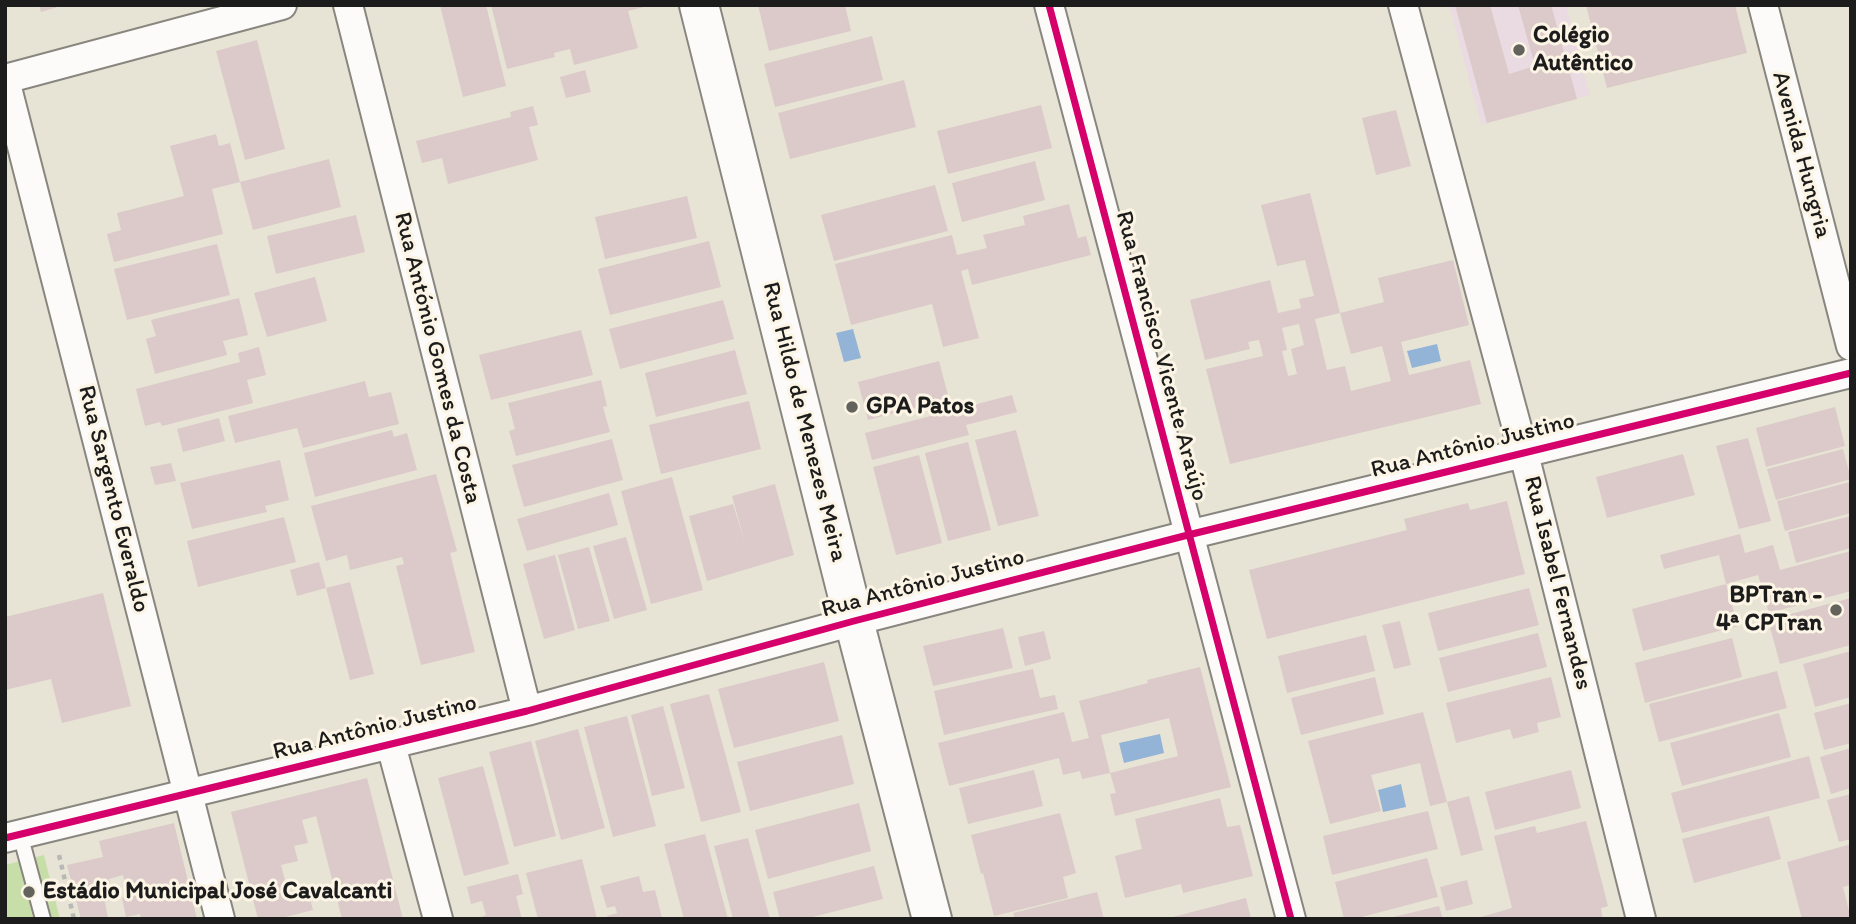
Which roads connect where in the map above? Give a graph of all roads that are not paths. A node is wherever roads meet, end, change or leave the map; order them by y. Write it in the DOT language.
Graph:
graph roads {
  1 [pos="282,5"];
  2 [pos="348,5"];
  3 [pos="699,5"];
  4 [pos="1049,5"];
  5 [pos="1403,5"];
  6 [pos="1763,5"];
  7 [pos="5,80"];
  8 [pos="1851,346"];
  9 [pos="1851,373"];
  10 [pos="1524,454"];
  11 [pos="1188,535"];
  12 [pos="854,621"];
  13 [pos="527,711"];
  14 [pos="391,745"];
  15 [pos="189,793"];
  16 [pos="12,836"];
  17 [pos="43,919"];
  18 [pos="220,919"];
  19 [pos="438,919"];
  20 [pos="932,919"];
  21 [pos="1291,919"];
  22 [pos="1640,919"];
  1 -- 7 [label="street"];
  2 -- 13 [label="street, Rua António Gomes da Costa"];
  3 -- 12 [label="street, Rua Hildo de Menezes Meira"];
  4 -- 11 [label="street, Rua Francisco Vicente Araújo"];
  5 -- 10 [label="street, Rua Isabel Fernandes"];
  6 -- 8 [label="street, Avenida Hungria"];
  7 -- 15 [label="street, Rua Sargento Everaldo"];
  9 -- 10 [label="street, Rua Antônio Justino"];
  10 -- 11 [label="street, Rua Antônio Justino"];
  10 -- 22 [label="street, Rua Isabel Fernandes"];
  11 -- 12 [label="street, Rua Antônio Justino"];
  11 -- 21 [label="street, Rua Francisco Vicente Araújo"];
  12 -- 13 [label="street, Rua Antônio Justino"];
  12 -- 20 [label="street, Rua Hildo de Menezes Meira"];
  13 -- 14 [label="street, Rua Antônio Justino"];
  14 -- 15 [label="street, Rua Antônio Justino"];
  14 -- 19 [label="street"];
  15 -- 16 [label="street, Rua Antônio Justino"];
  15 -- 18 [label="street, Rua Sargento Everaldo"];
  16 -- 17 [label="lane"];
}
